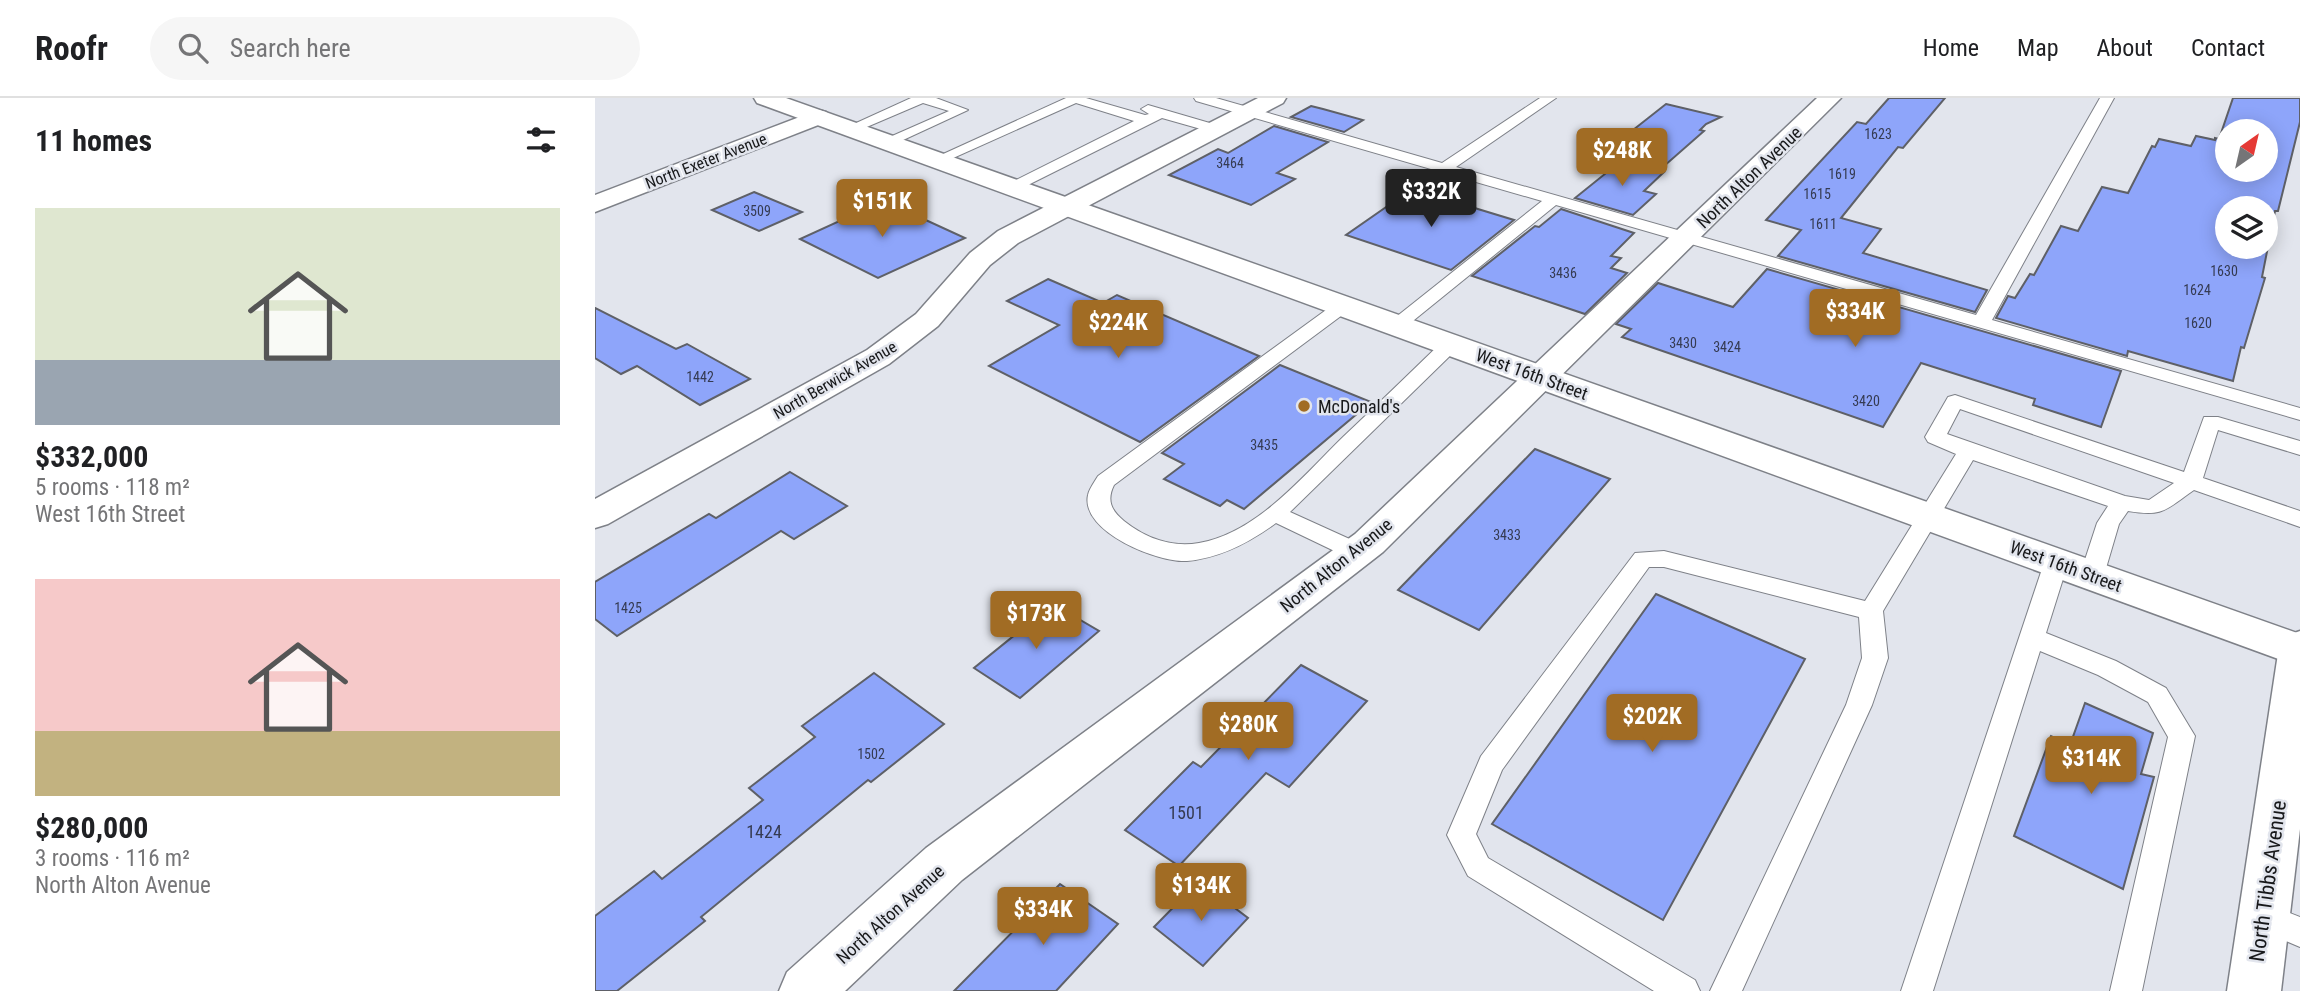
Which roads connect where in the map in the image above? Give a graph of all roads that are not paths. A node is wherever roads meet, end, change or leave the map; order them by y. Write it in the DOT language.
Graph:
graph roads {
  1 [pos="765,98"];
  2 [pos="1111,98"];
  3 [pos="1201,98"];
  4 [pos="1549,98"];
  5 [pos="1830,98"];
  6 [pos="2107,98"];
  7 [pos="1262,105"];
  8 [pos="1161,113"];
  9 [pos="818,117"];
  10 [pos="1146,120"];
  11 [pos="850,129"];
  12 [pos="1215,129"];
  13 [pos="888,143"];
  14 [pos="937,160"];
  15 [pos="1444,168"];
  16 [pos="1013,187"];
  17 [pos="1553,200"];
  18 [pos="595,204"];
  19 [pos="1067,207"];
  20 [pos="1685,239"];
  21 [pos="1343,306"];
  22 [pos="1982,321"];
  23 [pos="1397,325"];
  24 [pos="1450,345"];
  25 [pos="1541,377"];
  26 [pos="2300,414"];
  27 [pos="2300,448"];
  28 [pos="1968,451"];
  29 [pos="2192,481"];
  30 [pos="2122,503"];
  31 [pos="1275,514"];
  32 [pos="595,515"];
  33 [pos="1929,517"];
  34 [pos="2300,519"];
  35 [pos="1357,552"];
  36 [pos="2074,569"];
  37 [pos="1871,611"];
  38 [pos="2031,637"];
  39 [pos="2300,649"];
  40 [pos="2282,925"];
  41 [pos="1925,989"];
  42 [pos="806,991"];
  43 [pos="1684,991"];
  44 [pos="1726,991"];
  45 [pos="2126,991"];
  46 [pos="2254,991"];
  1 -- 9 [label="street, West 16th Street"];
  2 -- 8 [label="lane"];
  3 -- 7 [label="lane"];
  4 -- 15 [label="lane"];
  5 -- 20 [label="street, North Alton Avenue"];
  6 -- 22 [label="lane"];
  7 -- 12 [label="street, North Berwick Avenue"];
  7 -- 15 [label="lane"];
  8 -- 10 [label="lane"];
  8 -- 12 [label="lane"];
  9 -- 11 [label="street, West 16th Street"];
  9 -- 18 [label="street, North Exeter Avenue"];
  10 -- 14 [label="lane"];
  10 -- 16 [label="lane"];
  11 -- 13 [label="street, West 16th Street"];
  11 -- 13 [label="lane"];
  12 -- 19 [label="street, North Berwick Avenue"];
  13 -- 14 [label="street, West 16th Street"];
  14 -- 16 [label="street, West 16th Street"];
  15 -- 17 [label="lane"];
  16 -- 19 [label="street, West 16th Street"];
  17 -- 20 [label="lane"];
  17 -- 23 [label="lane"];
  19 -- 21 [label="street, West 16th Street"];
  19 -- 32 [label="street, North Berwick Avenue"];
  20 -- 22 [label="lane"];
  20 -- 25 [label="street, North Alton Avenue"];
  21 -- 23 [label="street, West 16th Street"];
  21 -- 31 [label="lane"];
  22 -- 26 [label="lane"];
  23 -- 24 [label="street, West 16th Street"];
  24 -- 25 [label="street, West 16th Street"];
  24 -- 31 [label="lane"];
  25 -- 33 [label="street, West 16th Street"];
  25 -- 35 [label="street, North Alton Avenue"];
  27 -- 29 [label="lane"];
  28 -- 29 [label="lane"];
  28 -- 30 [label="lane"];
  28 -- 33 [label="lane"];
  29 -- 30 [label="lane"];
  29 -- 34 [label="lane"];
  30 -- 36 [label="lane"];
  31 -- 35 [label="lane"];
  33 -- 36 [label="street, West 16th Street"];
  33 -- 37 [label="lane"];
  35 -- 42 [label="street, North Alton Avenue"];
  36 -- 38 [label="lane"];
  36 -- 39 [label="street, West 16th Street"];
  37 -- 43 [label="lane"];
  37 -- 44 [label="lane"];
  38 -- 41 [label="lane"];
  38 -- 45 [label="lane"];
  39 -- 40 [label="street, North Tibbs Avenue"];
  40 -- 46 [label="street, North Tibbs Avenue"];
}
